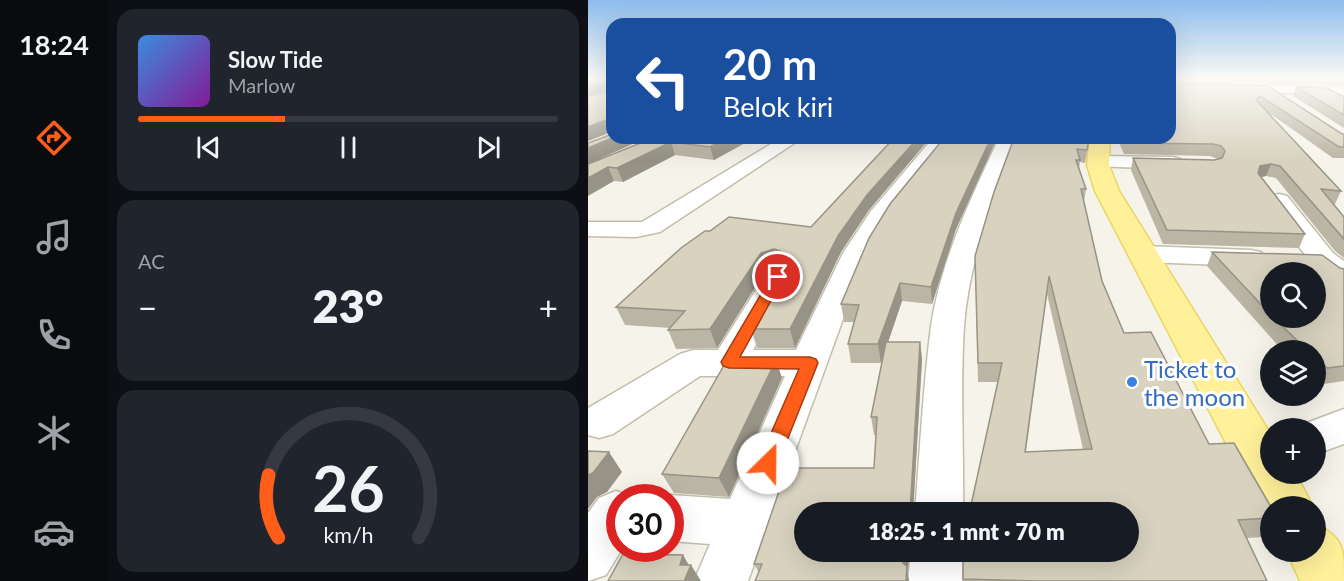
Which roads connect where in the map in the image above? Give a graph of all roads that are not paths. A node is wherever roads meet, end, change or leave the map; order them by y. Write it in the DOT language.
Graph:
graph roads {
  1 [pos="784,144"];
  2 [pos="937,144"];
  3 [pos="1005,144"];
  4 [pos="1099,150"];
  5 [pos="1193,163"];
  6 [pos="1266,184"];
  7 [pos="588,230"];
  8 [pos="1143,254"];
  9 [pos="1333,267"];
  10 [pos="778,277"];
  11 [pos="729,362"];
  12 [pos="810,363"];
  13 [pos="599,422"];
  14 [pos="1344,426"];
  15 [pos="1326,433"];
  16 [pos="1260,449"];
  17 [pos="940,502"];
  18 [pos="684,519"];
  19 [pos="743,523"];
  20 [pos="606,529"];
  21 [pos="588,557"];
  22 [pos="935,562"];
  23 [pos="1321,562"];
  24 [pos="721,581"];
  25 [pos="934,581"];
  26 [pos="1332,581"];
  1 -- 7 [label="street"];
  2 -- 12 [label="street"];
  3 -- 17 [label="street"];
  4 -- 5 [label="street"];
  4 -- 8 [label="main road"];
  6 -- 9 [label="street"];
  8 -- 9 [label="street"];
  8 -- 16 [label="main road"];
  10 -- 11 [label="street"];
  11 -- 12 [label="street"];
  11 -- 13 [label="street"];
  12 -- 19 [label="street"];
  14 -- 15 [label="street"];
  18 -- 19 [label="street"];
  19 -- 24 [label="street"];
  20 -- 21 [label="street"];
  22 -- 25 [label="street"];
  23 -- 26 [label="main road"];
}
